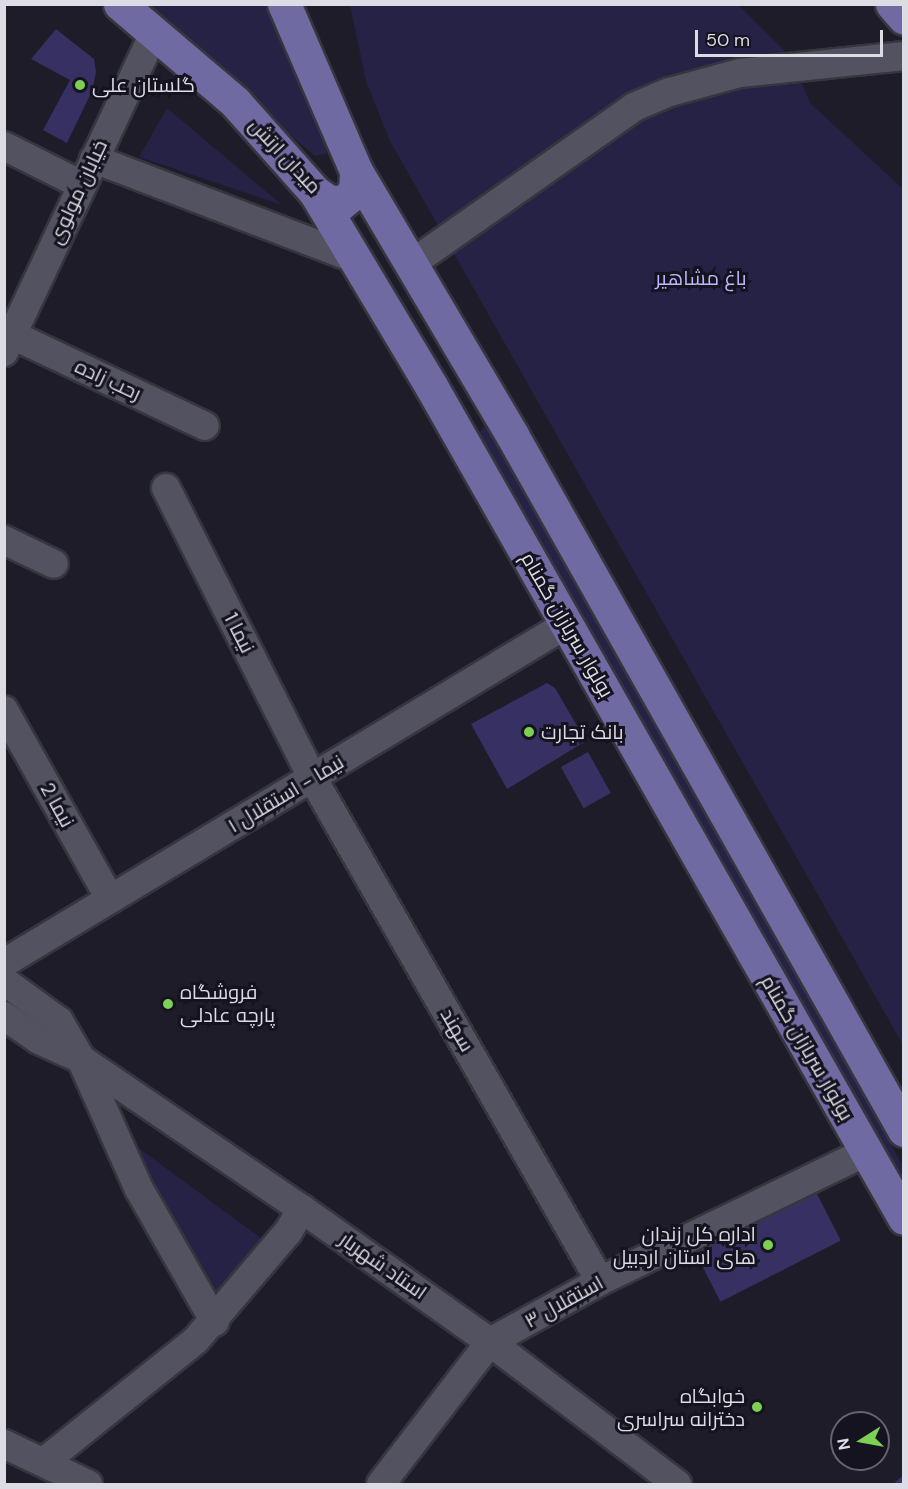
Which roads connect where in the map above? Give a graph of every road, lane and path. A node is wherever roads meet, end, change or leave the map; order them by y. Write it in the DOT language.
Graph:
graph roads {
  1 [pos="120,4"];
  2 [pos="284,4"];
  3 [pos="892,4"];
  4 [pos="903,18"];
  5 [pos="154,33"];
  6 [pos="903,56"];
  7 [pos="4,146"];
  8 [pos="94,159"];
  9 [pos="356,171"];
  10 [pos="82,185"];
  11 [pos="315,192"];
  12 [pos="358,260"];
  13 [pos="411,264"];
  14 [pos="7,339"];
  15 [pos="469,363"];
  16 [pos="431,386"];
  17 [pos="205,426"];
  18 [pos="166,488"];
  19 [pos="4,540"];
  20 [pos="54,564"];
  21 [pos="567,624"];
  22 [pos="4,710"];
  23 [pos="313,779"];
  24 [pos="110,899"];
  25 [pos="4,963"];
  26 [pos="4,981"];
  27 [pos="4,1016"];
  28 [pos="81,1059"];
  29 [pos="903,1130"];
  30 [pos="866,1152"];
  31 [pos="302,1209"];
  32 [pos="903,1218"];
  33 [pos="600,1281"];
  34 [pos="215,1322"];
  35 [pos="490,1342"];
  36 [pos="4,1444"];
  37 [pos="45,1461"];
  38 [pos="88,1485"];
  39 [pos="381,1485"];
  40 [pos="677,1485"];
  1 -- 5 [label="main road, میدان ارتش"];
  2 -- 9 [label="main road"];
  3 -- 4 [label="main road"];
  5 -- 8 [label="street, خیابان مولوی"];
  5 -- 11 [label="main road, میدان ارتش"];
  6 -- 13 [label="street"];
  7 -- 10 [label="street"];
  8 -- 10 [label="street, خیابان مولوی"];
  8 -- 12 [label="street"];
  9 -- 11 [label="main road, میدان ارتش"];
  9 -- 13 [label="main road"];
  10 -- 14 [label="street, خیابان مولوی"];
  11 -- 12 [label="main road, بولوار سربازان گمنام"];
  12 -- 16 [label="main road, بولوار سربازان گمنام"];
  13 -- 15 [label="main road"];
  14 -- 17 [label="street, رحب زاده"];
  15 -- 16 [label="main road"];
  15 -- 29 [label="main road"];
  16 -- 21 [label="main road, بولوار سربازان گمنام"];
  18 -- 23 [label="street, نیما 1"];
  19 -- 20 [label="street"];
  21 -- 23 [label="street, نیما - استقلال ۱"];
  21 -- 30 [label="main road, بولوار سربازان گمنام"];
  22 -- 24 [label="street, نیما 2"];
  23 -- 24 [label="street, نیما - استقلال ۱"];
  23 -- 33 [label="street, سهند"];
  24 -- 25 [label="street, نیما - استقلال ۱"];
  26 -- 28 [label="street, استاد شهریار"];
  27 -- 28 [label="street, استاد شهریار"];
  28 -- 31 [label="street, استاد شهریار"];
  28 -- 34 [label="street"];
  30 -- 32 [label="main road, بولوار سربازان گمنام"];
  30 -- 33 [label="street, استقلال ۳"];
  31 -- 34 [label="street"];
  31 -- 35 [label="street, استاد شهریار"];
  33 -- 35 [label="street, استقلال ۳"];
  34 -- 37 [label="street"];
  35 -- 39 [label="street"];
  35 -- 40 [label="street, استاد شهریار"];
  36 -- 37 [label="street"];
  37 -- 38 [label="street"];
}
